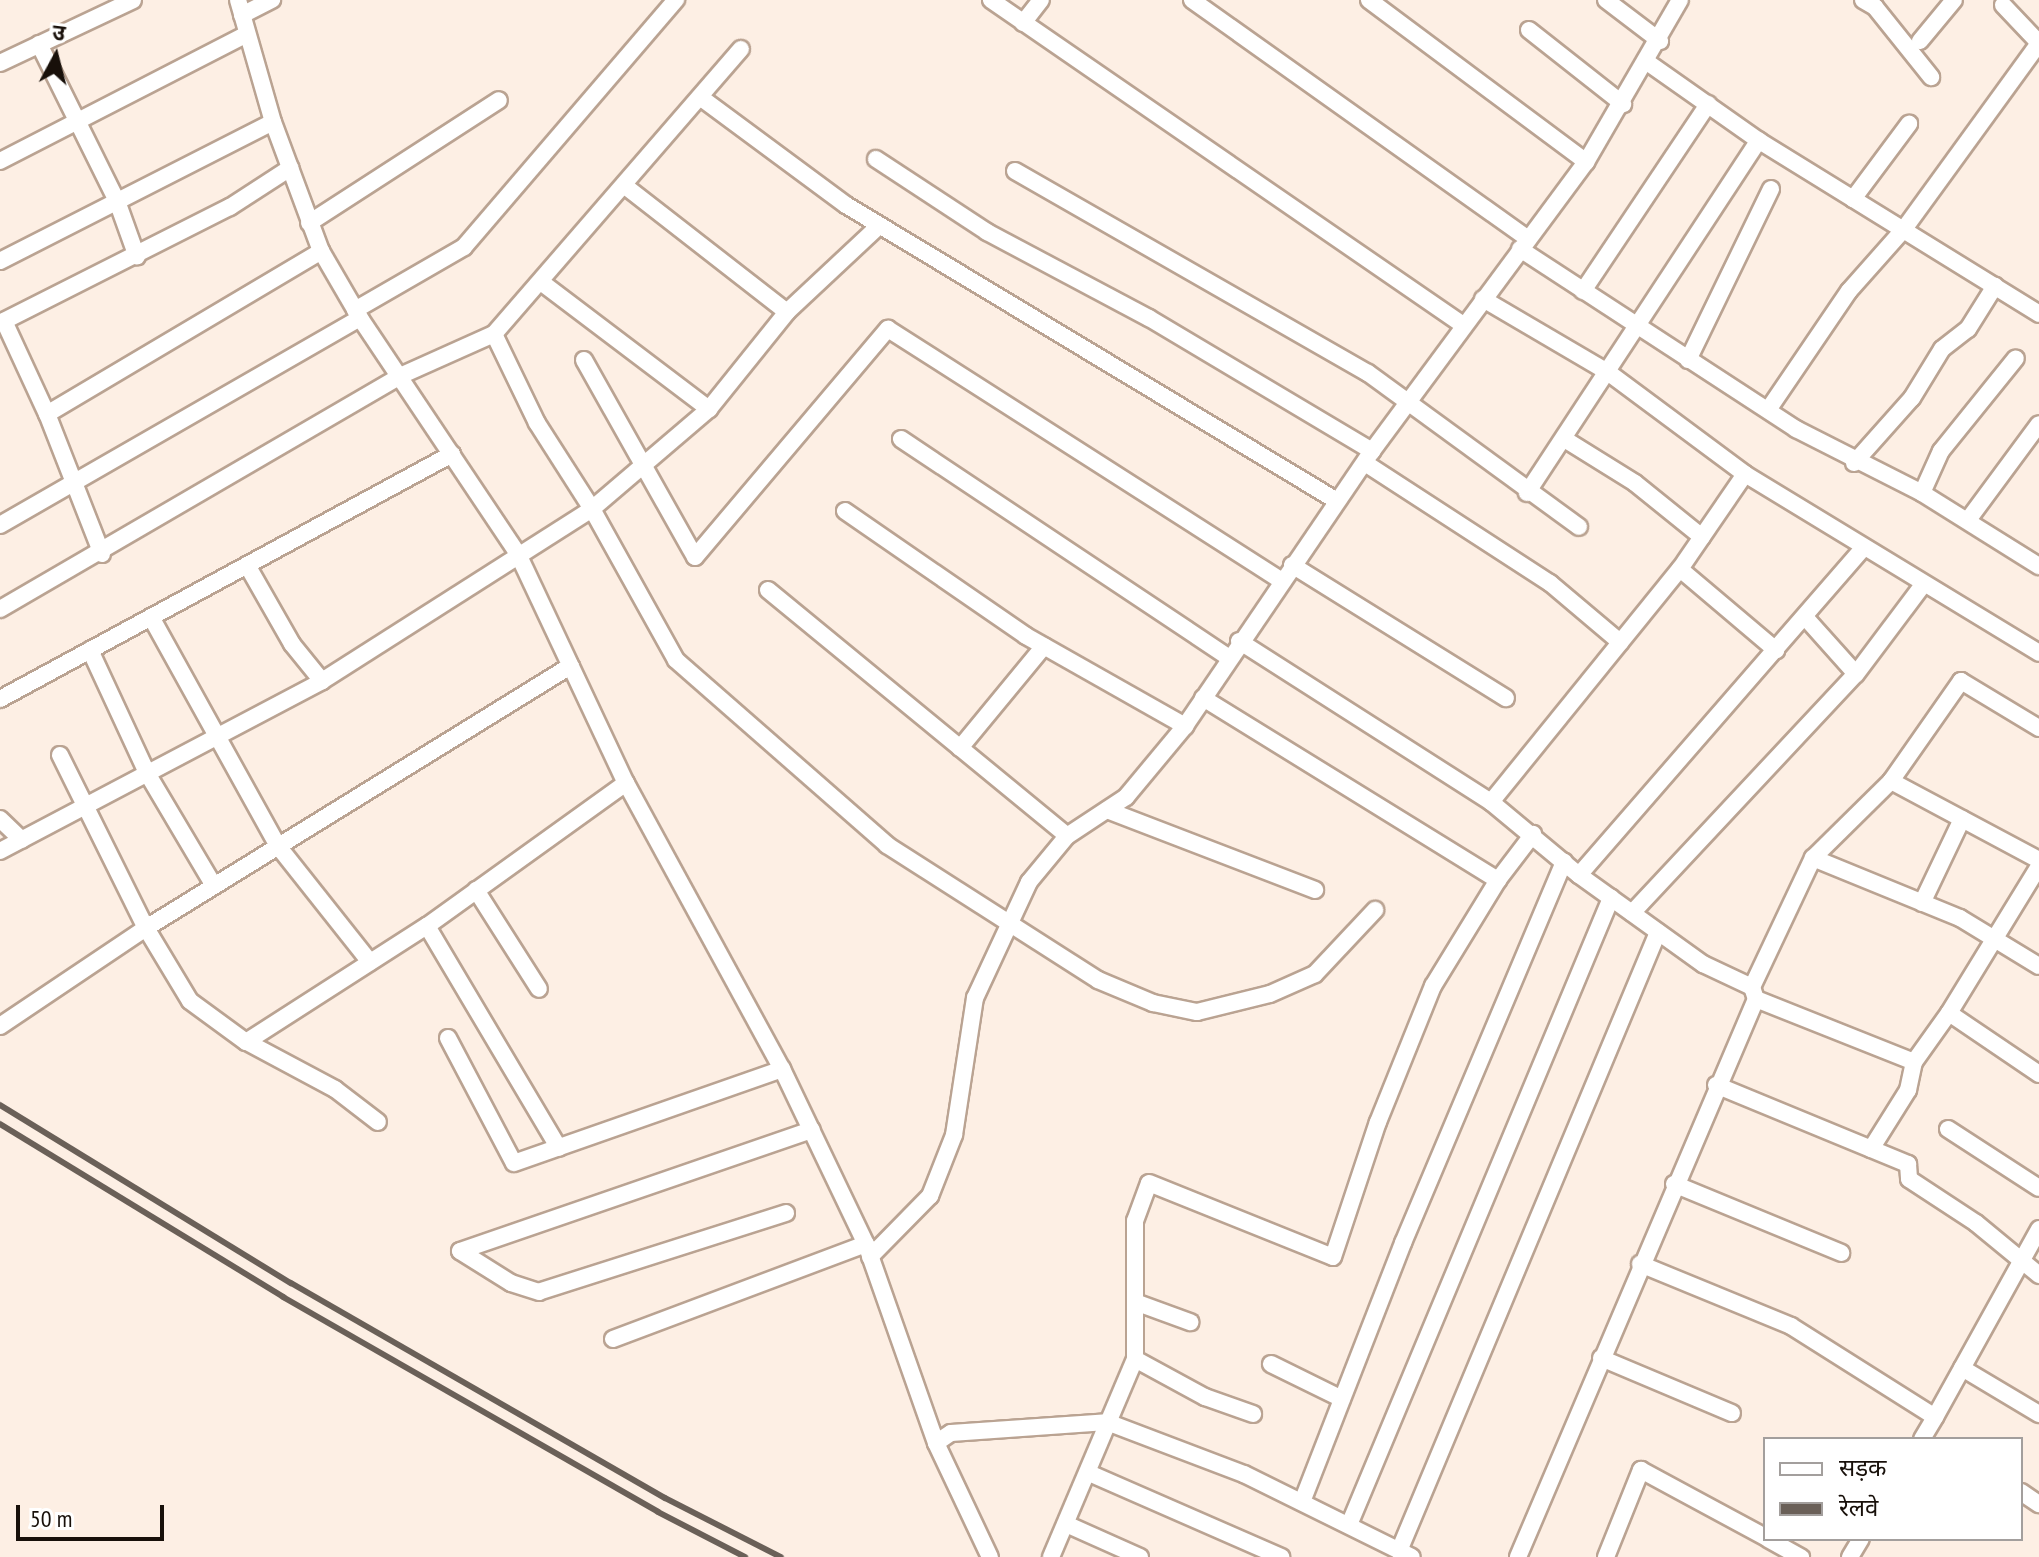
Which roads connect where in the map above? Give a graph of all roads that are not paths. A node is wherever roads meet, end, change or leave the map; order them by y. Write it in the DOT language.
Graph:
graph roads {
  1 [pos="133,0"];
  2 [pos="272,0"];
  3 [pos="676,0"];
  4 [pos="991,0"];
  5 [pos="1041,0"];
  6 [pos="1192,0"];
  7 [pos="1369,0"];
  8 [pos="1606,0"];
  9 [pos="1680,0"];
  10 [pos="1863,0"];
  11 [pos="1954,0"];
  12 [pos="2003,5"];
  13 [pos="240,8"];
  14 [pos="1023,23"];
  15 [pos="1529,30"];
  16 [pos="247,34"];
  17 [pos="1660,41"];
  18 [pos="1920,41"];
  19 [pos="2039,43"];
  20 [pos="39,44"];
  21 [pos="741,49"];
  22 [pos="1647,62"];
  23 [pos="0,63"];
  24 [pos="1931,77"];
  25 [pos="700,97"];
  26 [pos="499,100"];
  27 [pos="1623,104"];
  28 [pos="1708,104"];
  29 [pos="77,121"];
  30 [pos="273,122"];
  31 [pos="1909,124"];
  32 [pos="1759,140"];
  33 [pos="876,159"];
  34 [pos="0,161"];
  35 [pos="1586,162"];
  36 [pos="290,168"];
  37 [pos="1015,171"];
  38 [pos="625,186"];
  39 [pos="1771,189"];
  40 [pos="1853,199"];
  41 [pos="117,201"];
  42 [pos="309,223"];
  43 [pos="879,226"];
  44 [pos="1904,229"];
  45 [pos="1524,244"];
  46 [pos="321,251"];
  47 [pos="137,257"];
  48 [pos="0,261"];
  49 [pos="541,282"];
  50 [pos="1995,286"];
  51 [pos="1583,291"];
  52 [pos="1483,299"];
  53 [pos="787,312"];
  54 [pos="357,314"];
  55 [pos="2039,314"];
  56 [pos="2,322"];
  57 [pos="1463,325"];
  58 [pos="1636,327"];
  59 [pos="494,334"];
  60 [pos="2016,358"];
  61 [pos="584,360"];
  62 [pos="1688,360"];
  63 [pos="1609,373"];
  64 [pos="400,376"];
  65 [pos="1406,404"];
  66 [pos="709,409"];
  67 [pos="1768,410"];
  68 [pos="47,414"];
  69 [pos="2039,424"];
  70 [pos="901,439"];
  71 [pos="1566,440"];
  72 [pos="452,454"];
  73 [pos="1368,457"];
  74 [pos="1854,463"];
  75 [pos="646,465"];
  76 [pos="1745,474"];
  77 [pos="73,487"];
  78 [pos="1527,493"];
  79 [pos="1922,493"];
  80 [pos="1337,501"];
  81 [pos="592,509"];
  82 [pos="845,511"];
  83 [pos="1968,520"];
  84 [pos="0,525"];
  85 [pos="1579,527"];
  86 [pos="1702,537"];
  87 [pos="1863,548"];
  88 [pos="102,554"];
  89 [pos="518,554"];
  90 [pos="247,565"];
  91 [pos="1292,565"];
  92 [pos="2039,566"];
  93 [pos="1680,569"];
  94 [pos="1282,581"];
  95 [pos="1922,586"];
  96 [pos="768,590"];
  97 [pos="0,609"];
  98 [pos="151,617"];
  99 [pos="1805,617"];
  100 [pos="1239,641"];
  101 [pos="1620,642"];
  102 [pos="1044,646"];
  103 [pos="90,650"];
  104 [pos="1776,650"];
  105 [pos="2039,653"];
  106 [pos="1229,658"];
  107 [pos="571,666"];
  108 [pos="1856,674"];
  109 [pos="322,681"];
  110 [pos="1203,698"];
  111 [pos="1506,698"];
  112 [pos="0,699"];
  113 [pos="1185,726"];
  114 [pos="2039,728"];
  115 [pos="216,737"];
  116 [pos="960,748"];
  117 [pos="60,755"];
  118 [pos="147,773"];
  119 [pos="1891,781"];
  120 [pos="626,783"];
  121 [pos="1491,802"];
  122 [pos="84,807"];
  123 [pos="1107,810"];
  124 [pos="0,819"];
  125 [pos="1962,819"];
  126 [pos="1533,834"];
  127 [pos="1067,836"];
  128 [pos="22,840"];
  129 [pos="278,846"];
  130 [pos="0,851"];
  131 [pos="1813,858"];
  132 [pos="1564,862"];
  133 [pos="2039,863"];
  134 [pos="1579,875"];
  135 [pos="1498,880"];
  136 [pos="214,886"];
  137 [pos="476,890"];
  138 [pos="1315,890"];
  139 [pos="1611,898"];
  140 [pos="1922,903"];
  141 [pos="1375,910"];
  142 [pos="1632,913"];
  143 [pos="1011,924"];
  144 [pos="427,926"];
  145 [pos="146,928"];
  146 [pos="1658,932"];
  147 [pos="1991,937"];
  148 [pos="370,962"];
  149 [pos="2039,966"];
  150 [pos="539,989"];
  151 [pos="1754,993"];
  152 [pos="1949,1013"];
  153 [pos="0,1026"];
  154 [pos="448,1038"];
  155 [pos="247,1042"];
  156 [pos="1914,1062"];
  157 [pos="782,1069"];
  158 [pos="2039,1074"];
  159 [pos="1716,1085"];
  160 [pos="378,1122"];
  161 [pos="1948,1129"];
  162 [pos="812,1130"];
  163 [pos="559,1148"];
  164 [pos="1871,1149"];
  165 [pos="1674,1184"];
  166 [pos="2039,1188"];
  167 [pos="786,1213"];
  168 [pos="2039,1229"];
  169 [pos="868,1251"];
  170 [pos="1841,1253"];
  171 [pos="2020,1261"];
  172 [pos="1640,1264"];
  173 [pos="2039,1275"];
  174 [pos="1135,1302"];
  175 [pos="1190,1322"];
  176 [pos="613,1339"];
  177 [pos="1601,1358"];
  178 [pos="1135,1359"];
  179 [pos="1271,1364"];
  180 [pos="1962,1368"];
  181 [pos="1342,1399"];
  182 [pos="1732,1413"];
  183 [pos="1253,1414"];
  184 [pos="2039,1414"];
  185 [pos="1107,1422"];
  186 [pos="1931,1431"];
  187 [pos="936,1443"];
  188 [pos="1089,1473"];
  189 [pos="1302,1502"];
  190 [pos="1066,1524"];
  191 [pos="1349,1525"];
  192 [pos="1763,1536"];
  193 [pos="1772,1541"];
  194 [pos="1406,1554"];
  195 [pos="990,1557"];
  196 [pos="1051,1557"];
  197 [pos="1140,1557"];
  198 [pos="1281,1557"];
  199 [pos="1518,1557"];
  200 [pos="1606,1557"];
  201 [pos="1801,1557"];
  1 -- 20 [label="street"];
  2 -- 13 [label="street"];
  3 -- 54 [label="street"];
  4 -- 14 [label="street"];
  5 -- 14 [label="street"];
  6 -- 45 [label="street"];
  7 -- 35 [label="street"];
  8 -- 17 [label="street"];
  9 -- 17 [label="street"];
  10 -- 24 [label="street"];
  11 -- 18 [label="street"];
  12 -- 19 [label="street"];
  13 -- 16 [label="street"];
  14 -- 57 [label="street"];
  15 -- 27 [label="street"];
  16 -- 29 [label="street"];
  16 -- 30 [label="street"];
  17 -- 22 [label="street"];
  19 -- 44 [label="street"];
  20 -- 23 [label="street"];
  20 -- 29 [label="street"];
  21 -- 25 [label="street"];
  22 -- 27 [label="street"];
  22 -- 28 [label="street"];
  25 -- 38 [label="street"];
  25 -- 43 [label="street"];
  26 -- 42 [label="street"];
  27 -- 35 [label="street"];
  28 -- 32 [label="street"];
  28 -- 51 [label="street"];
  29 -- 34 [label="street"];
  29 -- 41 [label="street"];
  30 -- 36 [label="street"];
  30 -- 41 [label="street"];
  31 -- 40 [label="street"];
  32 -- 40 [label="street"];
  32 -- 58 [label="street"];
  33 -- 73 [label="street"];
  35 -- 45 [label="street"];
  36 -- 42 [label="street"];
  36 -- 47 [label="street"];
  37 -- 65 [label="street"];
  38 -- 49 [label="street"];
  38 -- 53 [label="street"];
  39 -- 62 [label="street"];
  40 -- 44 [label="street"];
  41 -- 47 [label="street"];
  41 -- 48 [label="street"];
  42 -- 46 [label="street"];
  43 -- 53 [label="street"];
  43 -- 80 [label="street"];
  44 -- 50 [label="street"];
  44 -- 67 [label="street"];
  45 -- 51 [label="street"];
  45 -- 52 [label="street"];
  46 -- 54 [label="street"];
  46 -- 68 [label="street"];
  47 -- 56 [label="street"];
  49 -- 59 [label="street"];
  49 -- 66 [label="street"];
  50 -- 55 [label="street"];
  50 -- 74 [label="street"];
  51 -- 58 [label="street"];
  52 -- 57 [label="street"];
  52 -- 63 [label="street"];
  53 -- 66 [label="street"];
  54 -- 64 [label="street"];
  54 -- 77 [label="street"];
  56 -- 68 [label="street"];
  57 -- 65 [label="street"];
  58 -- 62 [label="street"];
  58 -- 63 [label="street"];
  59 -- 64 [label="street"];
  59 -- 81 [label="street"];
  60 -- 79 [label="street"];
  61 -- 75 [label="street"];
  62 -- 67 [label="street"];
  63 -- 71 [label="street"];
  63 -- 76 [label="street"];
  64 -- 72 [label="street"];
  64 -- 88 [label="street"];
  65 -- 73 [label="street"];
  65 -- 78 [label="street"];
  66 -- 75 [label="street"];
  67 -- 74 [label="street"];
  68 -- 77 [label="street"];
  69 -- 83 [label="street"];
  70 -- 106 [label="street"];
  71 -- 78 [label="street"];
  71 -- 86 [label="street"];
  72 -- 89 [label="street"];
  72 -- 90 [label="street"];
  73 -- 80 [label="street"];
  73 -- 101 [label="street"];
  74 -- 79 [label="street"];
  75 -- 81 [label="street"];
  75 -- 94 [label="street"];
  76 -- 86 [label="street"];
  76 -- 87 [label="street"];
  77 -- 84 [label="street"];
  77 -- 88 [label="street"];
  78 -- 85 [label="street"];
  79 -- 83 [label="street"];
  80 -- 91 [label="street"];
  81 -- 89 [label="street"];
  81 -- 143 [label="street"];
  82 -- 102 [label="street"];
  83 -- 92 [label="street"];
  86 -- 93 [label="street"];
  87 -- 95 [label="street"];
  87 -- 99 [label="street"];
  88 -- 97 [label="street"];
  89 -- 107 [label="street"];
  89 -- 109 [label="street"];
  90 -- 98 [label="street"];
  90 -- 109 [label="street"];
  91 -- 94 [label="street"];
  91 -- 111 [label="street"];
  93 -- 101 [label="street"];
  93 -- 104 [label="street"];
  94 -- 100 [label="street"];
  95 -- 105 [label="street"];
  95 -- 108 [label="street"];
  96 -- 116 [label="street"];
  98 -- 103 [label="street"];
  98 -- 115 [label="street"];
  99 -- 104 [label="street"];
  99 -- 108 [label="street"];
  100 -- 106 [label="street"];
  100 -- 121 [label="street"];
  101 -- 121 [label="street"];
  102 -- 113 [label="street"];
  102 -- 116 [label="street"];
  103 -- 112 [label="street"];
  103 -- 118 [label="street"];
  104 -- 134 [label="street"];
  106 -- 110 [label="street"];
  107 -- 120 [label="street"];
  107 -- 129 [label="street"];
  108 -- 142 [label="street"];
  109 -- 115 [label="street"];
  110 -- 113 [label="street"];
  110 -- 135 [label="street"];
  113 -- 123 [label="street"];
  114 -- 119 [label="street"];
  115 -- 118 [label="street"];
  115 -- 129 [label="street"];
  116 -- 127 [label="street"];
  117 -- 122 [label="street"];
  118 -- 122 [label="street"];
  118 -- 136 [label="street"];
  119 -- 125 [label="street"];
  119 -- 131 [label="street"];
  120 -- 137 [label="street"];
  120 -- 157 [label="street"];
  121 -- 126 [label="street"];
  122 -- 128 [label="street"];
  122 -- 145 [label="street"];
  123 -- 127 [label="street"];
  123 -- 138 [label="street"];
  124 -- 128 [label="street"];
  125 -- 133 [label="street"];
  125 -- 140 [label="street"];
  126 -- 132 [label="street"];
  126 -- 135 [label="street"];
  127 -- 143 [label="street"];
  128 -- 130 [label="street"];
  129 -- 136 [label="street"];
  129 -- 148 [label="street"];
  131 -- 140 [label="street"];
  131 -- 151 [label="street"];
  132 -- 134 [label="street"];
  132 -- 181 [label="street"];
  133 -- 147 [label="street"];
  134 -- 139 [label="street"];
  135 -- 174 [label="street"];
  136 -- 145 [label="street"];
  137 -- 144 [label="street"];
  137 -- 150 [label="street"];
  139 -- 142 [label="street"];
  139 -- 191 [label="street"];
  140 -- 147 [label="street"];
  141 -- 143 [label="street"];
  142 -- 146 [label="street"];
  143 -- 169 [label="street"];
  144 -- 148 [label="street"];
  144 -- 163 [label="street"];
  145 -- 153 [label="street"];
  145 -- 155 [label="street"];
  146 -- 151 [label="street"];
  146 -- 194 [label="street"];
  147 -- 149 [label="street"];
  147 -- 152 [label="street"];
  148 -- 155 [label="street"];
  151 -- 156 [label="street"];
  151 -- 159 [label="street"];
  152 -- 156 [label="street"];
  152 -- 158 [label="street"];
  154 -- 163 [label="street"];
  155 -- 160 [label="street"];
  156 -- 164 [label="street"];
  157 -- 162 [label="street"];
  157 -- 163 [label="street"];
  159 -- 164 [label="street"];
  159 -- 165 [label="street"];
  161 -- 166 [label="street"];
  162 -- 167 [label="street"];
  162 -- 169 [label="street"];
  164 -- 171 [label="street"];
  165 -- 170 [label="street"];
  165 -- 172 [label="street"];
  168 -- 171 [label="street"];
  169 -- 176 [label="street"];
  169 -- 187 [label="street"];
  171 -- 173 [label="street"];
  171 -- 180 [label="street"];
  172 -- 177 [label="street"];
  172 -- 186 [label="street"];
  174 -- 175 [label="street"];
  174 -- 178 [label="street"];
  177 -- 182 [label="street"];
  177 -- 199 [label="street"];
  178 -- 183 [label="street"];
  178 -- 185 [label="street"];
  179 -- 181 [label="street"];
  180 -- 184 [label="street"];
  180 -- 186 [label="street"];
  181 -- 189 [label="street"];
  185 -- 187 [label="street"];
  185 -- 188 [label="street"];
  185 -- 189 [label="street"];
  187 -- 195 [label="street"];
  188 -- 190 [label="street"];
  188 -- 198 [label="street"];
  189 -- 191 [label="street"];
  190 -- 196 [label="street"];
  190 -- 197 [label="street"];
  191 -- 194 [label="street"];
  192 -- 200 [label="street"];
  193 -- 201 [label="street"];
}
